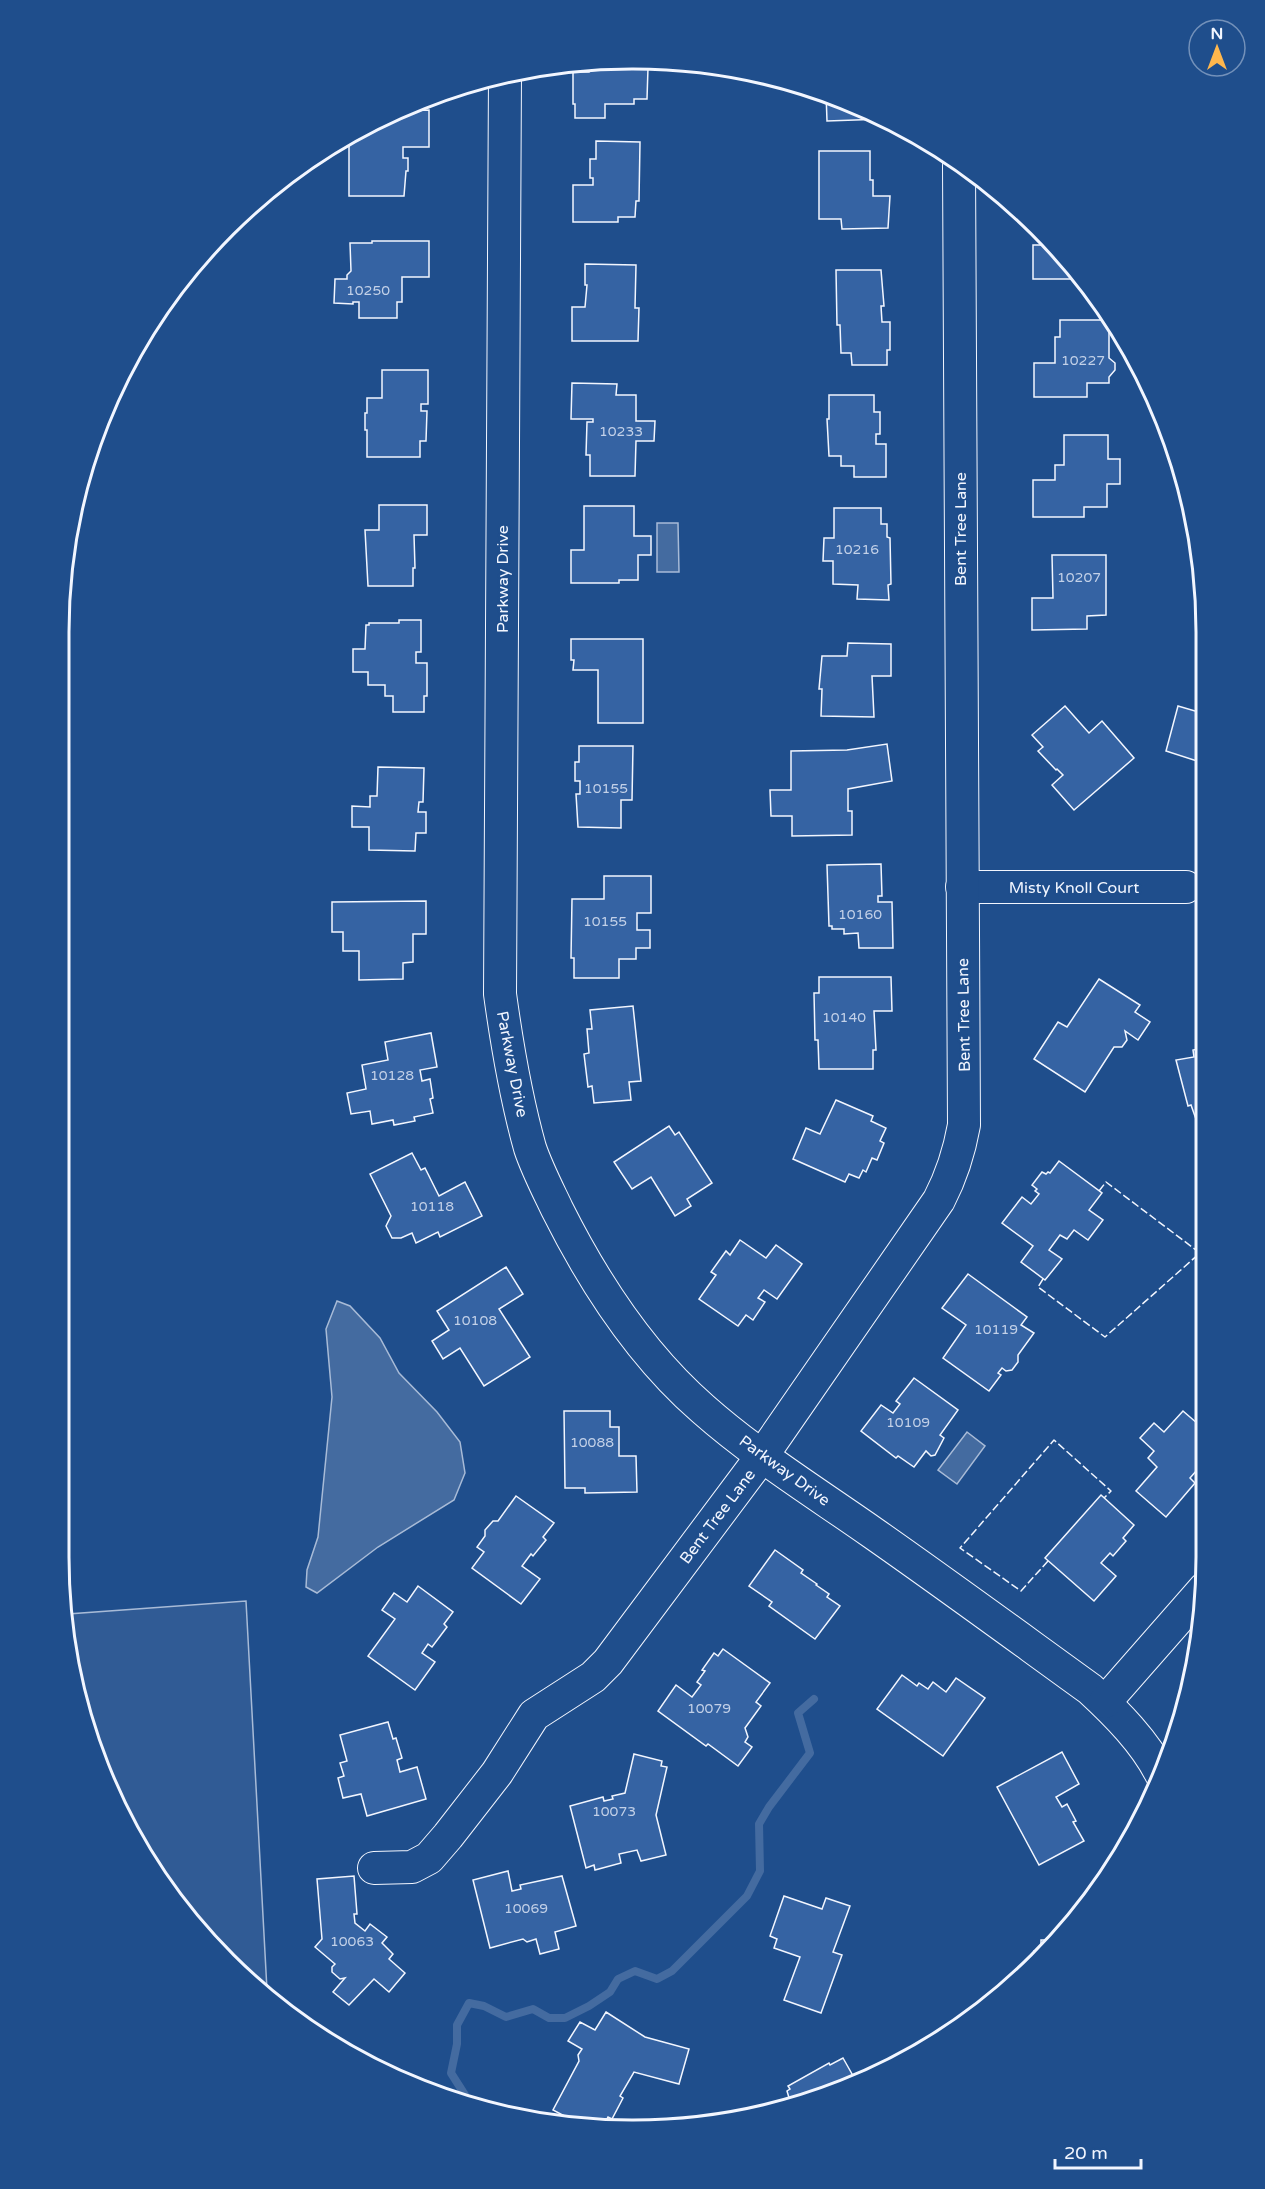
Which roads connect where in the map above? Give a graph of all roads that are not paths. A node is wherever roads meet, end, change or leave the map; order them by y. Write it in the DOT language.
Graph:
graph roads {
  1 [pos="505,84"];
  2 [pos="959,173"];
  3 [pos="962,887"];
  4 [pos="1186,887"];
  5 [pos="762,1456"];
  6 [pos="1194,1600"];
  7 [pos="1104,1702"];
  8 [pos="1156,1764"];
  9 [pos="374,1868"];
  1 -- 5 [label="street, Parkway Drive"];
  2 -- 3 [label="street, Bent Tree Lane"];
  3 -- 4 [label="street, Misty Knoll Court"];
  3 -- 5 [label="street, Bent Tree Lane"];
  5 -- 7 [label="street, Parkway Drive"];
  5 -- 9 [label="street, Bent Tree Lane"];
  6 -- 7 [label="street"];
  7 -- 8 [label="street, Parkway Drive"];
}
